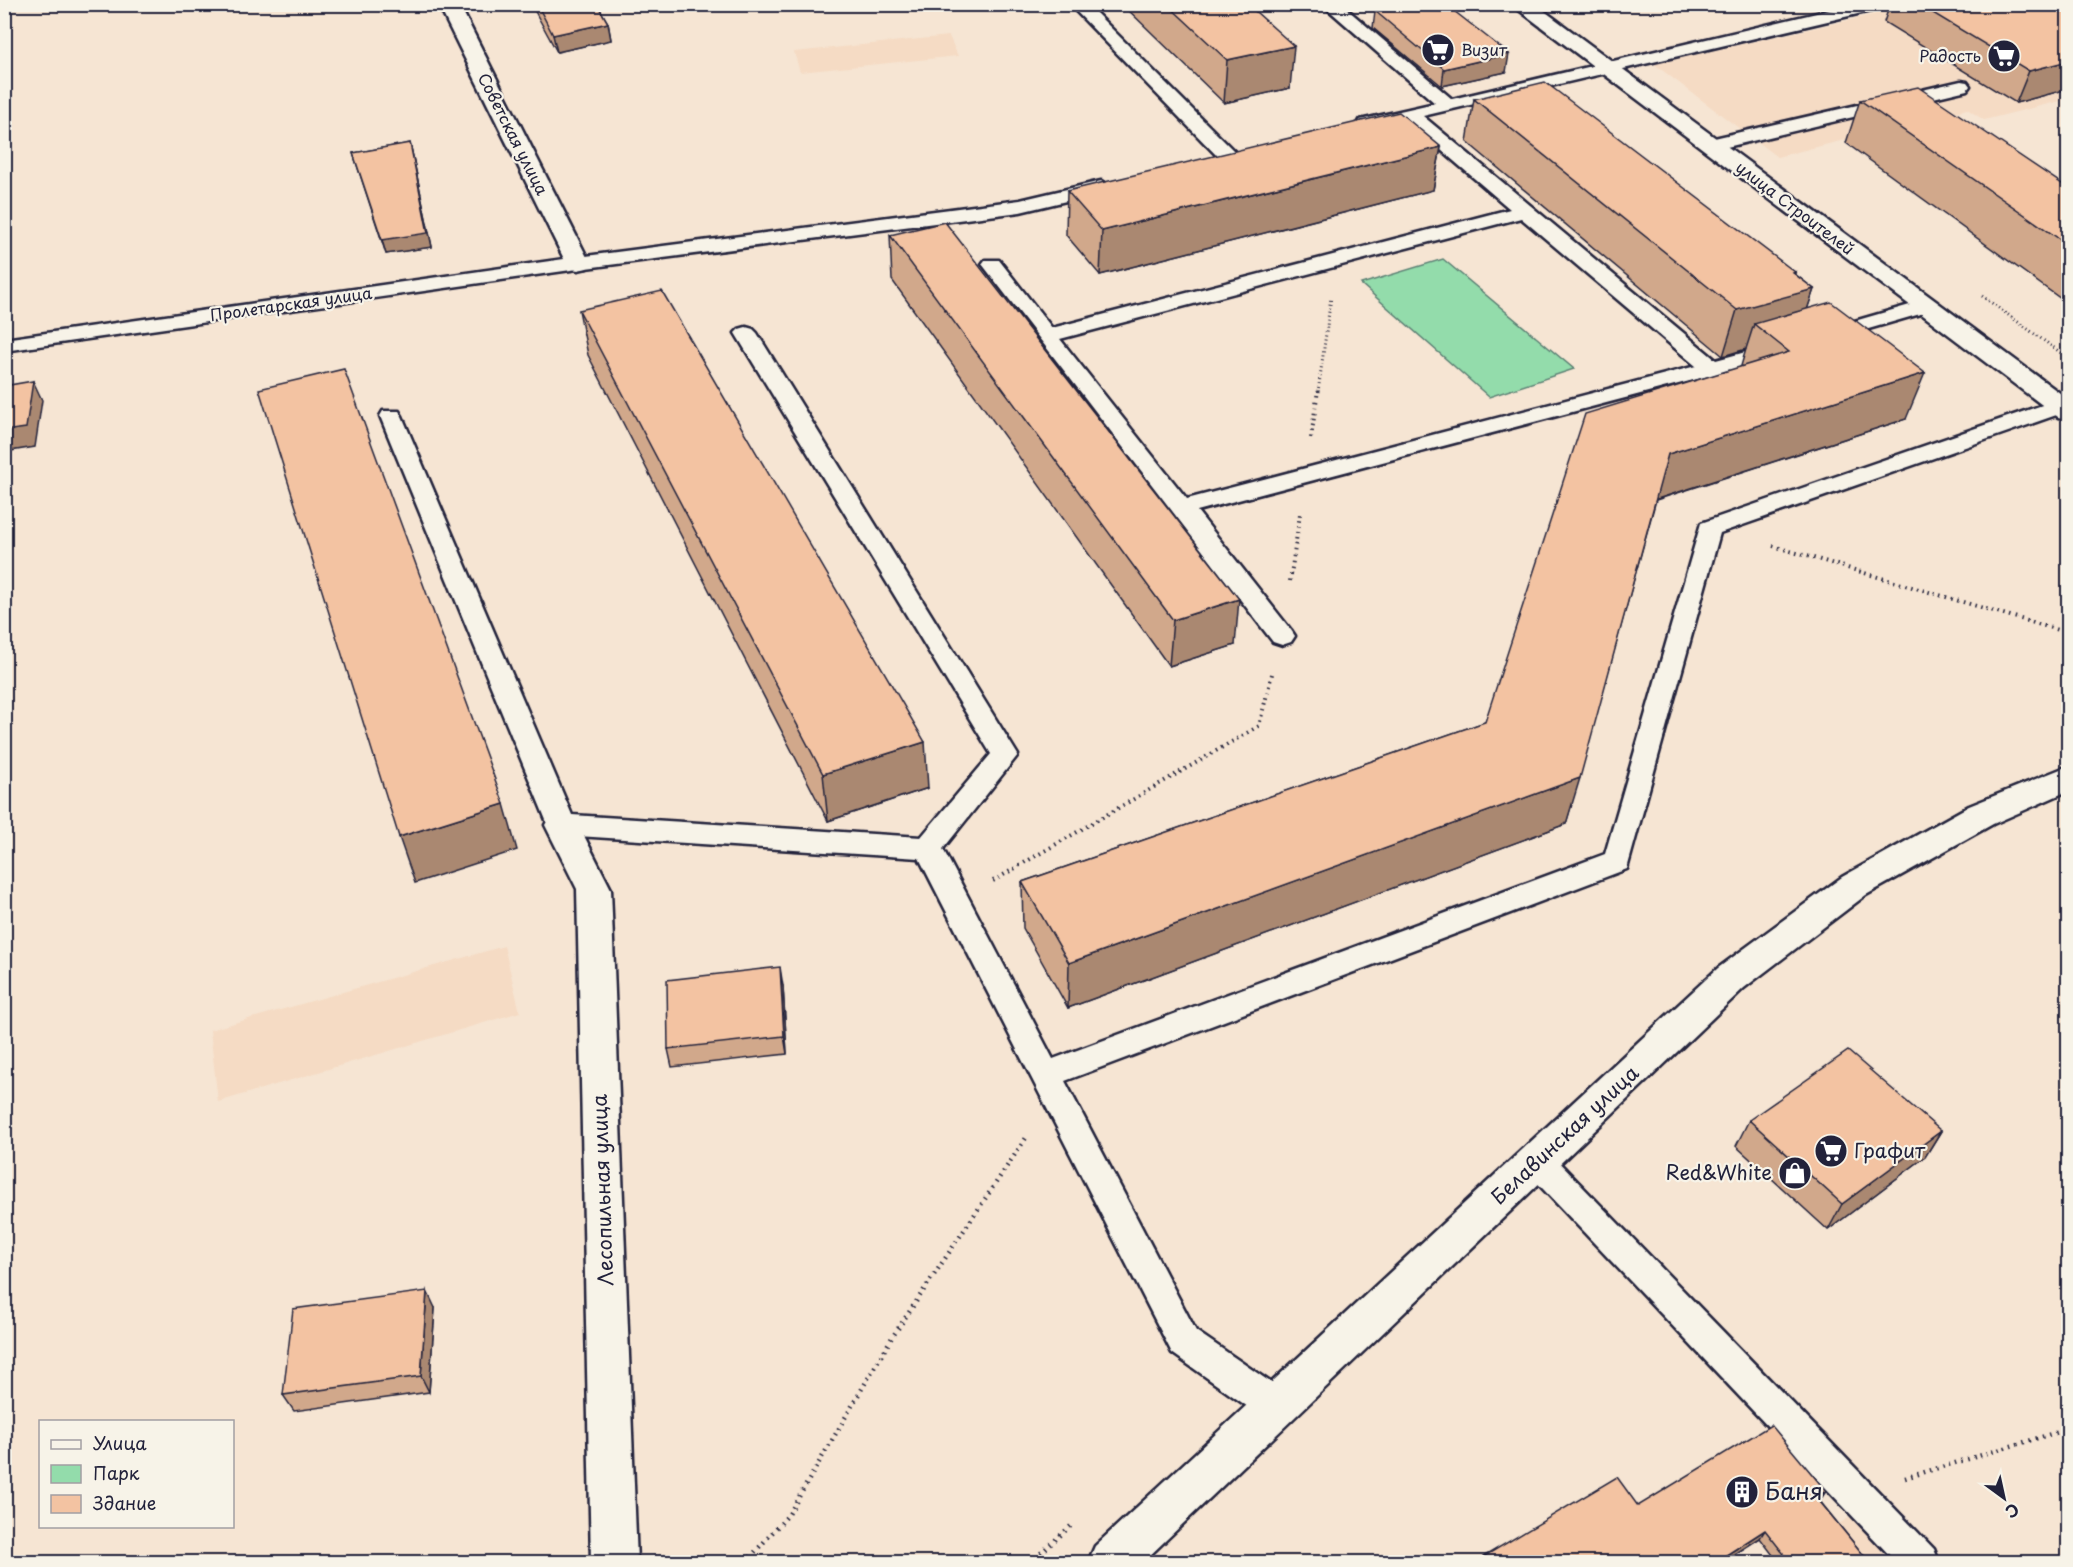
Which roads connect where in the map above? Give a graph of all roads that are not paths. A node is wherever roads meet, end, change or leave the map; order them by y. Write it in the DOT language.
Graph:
graph roads {
  1 [pos="448,4"];
  2 [pos="1077,4"];
  3 [pos="1330,4"];
  4 [pos="1521,4"];
  5 [pos="1879,4"];
  6 [pos="1607,68"];
  7 [pos="1961,86"];
  8 [pos="1899,101"];
  9 [pos="1449,105"];
  10 [pos="1409,114"];
  11 [pos="1918,114"];
  12 [pos="1352,128"];
  13 [pos="1710,145"];
  14 [pos="1251,151"];
  15 [pos="1228,156"];
  16 [pos="1205,162"];
  17 [pos="1124,181"];
  18 [pos="1524,211"];
  19 [pos="578,263"];
  20 [pos="992,264"];
  21 [pos="1927,306"];
  22 [pos="746,333"];
  23 [pos="1047,336"];
  24 [pos="4,345"];
  25 [pos="1712,368"];
  26 [pos="2066,408"];
  27 [pos="391,416"];
  28 [pos="1182,508"];
  29 [pos="1282,636"];
  30 [pos="2068,778"];
  31 [pos="562,825"];
  32 [pos="928,848"];
  33 [pos="1050,1084"];
  34 [pos="1537,1161"];
  35 [pos="1277,1407"];
  36 [pos="614,1563"];
  37 [pos="1111,1563"];
  38 [pos="1921,1563"];
  1 -- 19 [label="main road, Советская улица"];
  2 -- 15 [label="lane"];
  3 -- 9 [label="lane"];
  4 -- 6 [label="main road, улица Строителей"];
  5 -- 6 [label="lane"];
  6 -- 9 [label="lane"];
  6 -- 13 [label="main road, улица Строителей"];
  7 -- 8 [label="lane"];
  8 -- 11 [label="lane"];
  8 -- 13 [label="lane"];
  9 -- 10 [label="lane"];
  10 -- 12 [label="lane"];
  10 -- 18 [label="lane"];
  13 -- 21 [label="main road, улица Строителей"];
  14 -- 15 [label="lane"];
  15 -- 16 [label="lane"];
  17 -- 19 [label="lane, Пролетарская улица"];
  18 -- 23 [label="lane"];
  18 -- 25 [label="lane"];
  19 -- 24 [label="lane, Пролетарская улица"];
  20 -- 23 [label="lane"];
  21 -- 25 [label="lane"];
  21 -- 26 [label="main road, улица Строителей"];
  22 -- 32 [label="lane"];
  23 -- 28 [label="lane"];
  25 -- 28 [label="lane"];
  26 -- 33 [label="lane"];
  27 -- 31 [label="lane"];
  28 -- 29 [label="lane"];
  30 -- 34 [label="main road, Белавинская улица"];
  31 -- 32 [label="lane"];
  31 -- 36 [label="main road, Лесопильная улица"];
  32 -- 33 [label="lane"];
  33 -- 35 [label="lane"];
  34 -- 35 [label="main road, Белавинская улица"];
  34 -- 38 [label="lane"];
  35 -- 37 [label="main road, Белавинская улица"];
}
